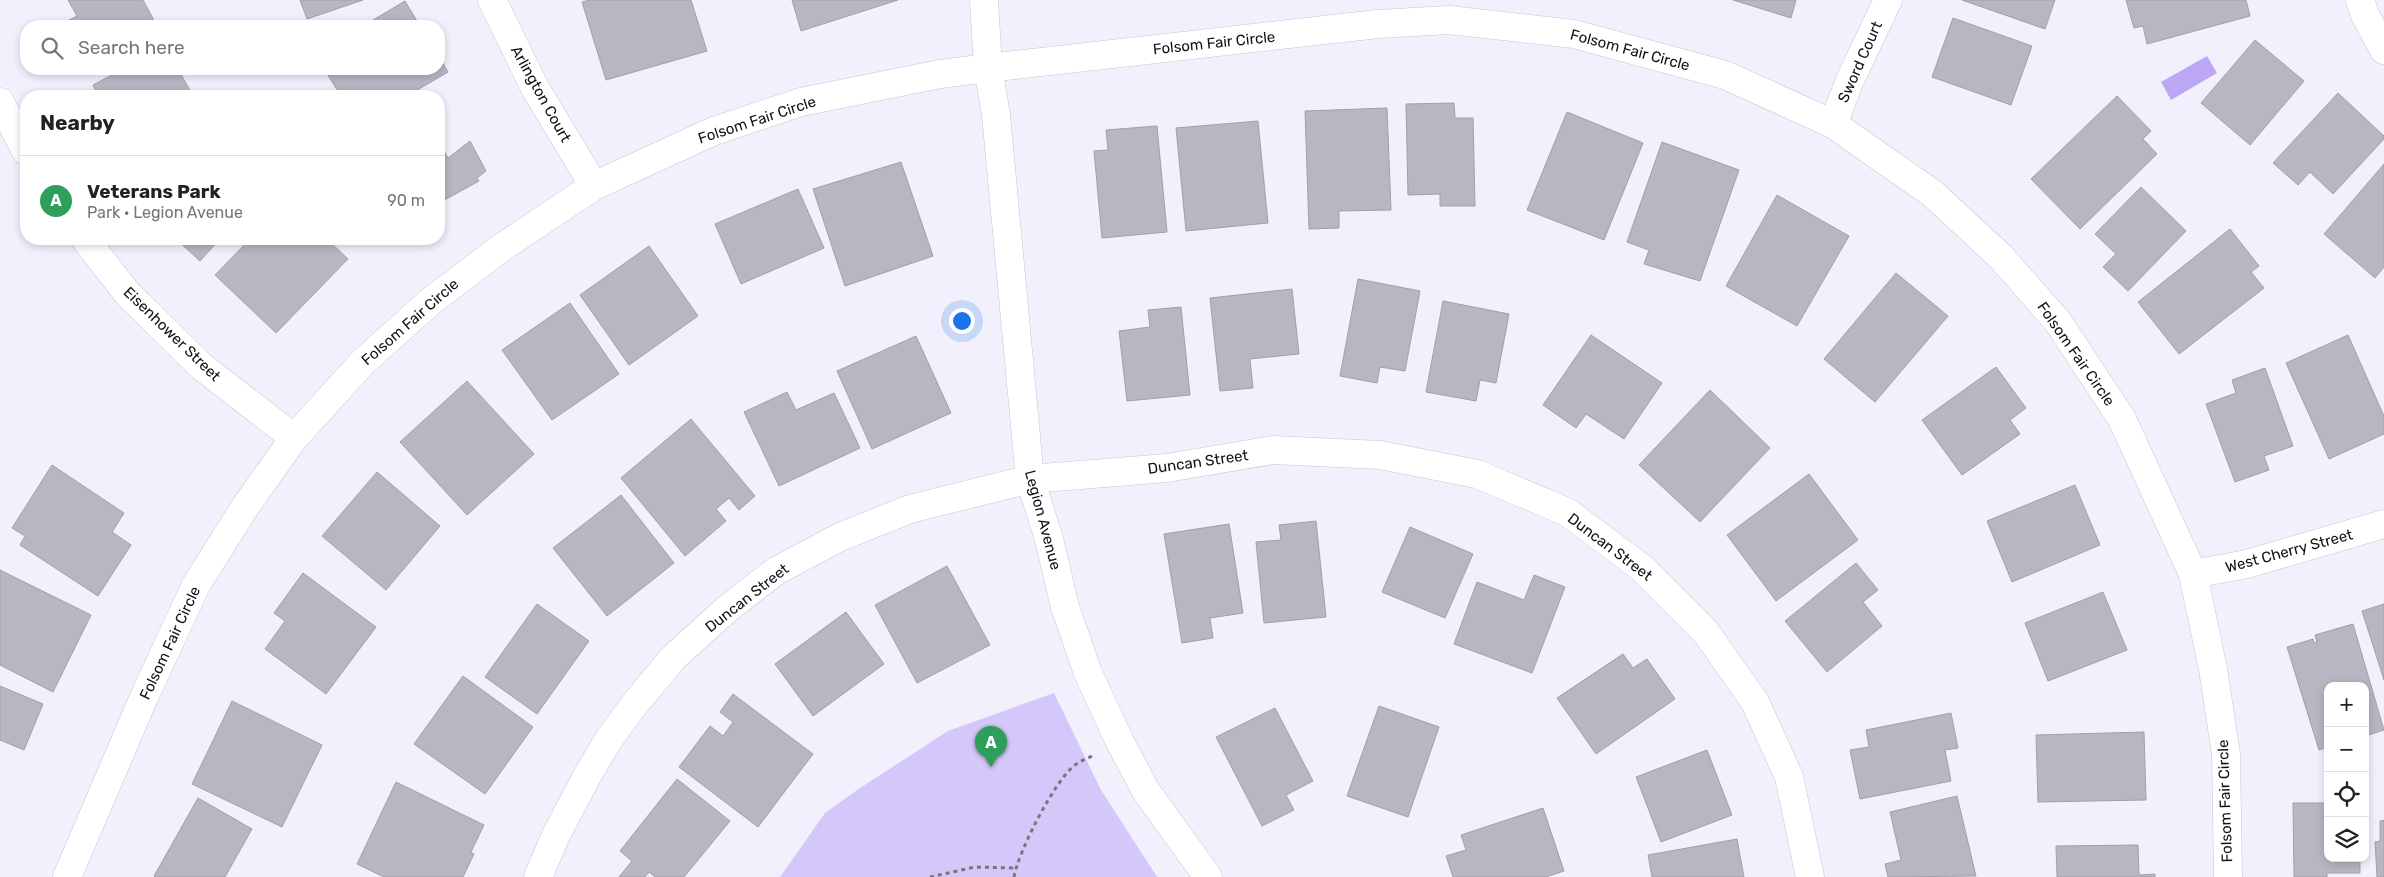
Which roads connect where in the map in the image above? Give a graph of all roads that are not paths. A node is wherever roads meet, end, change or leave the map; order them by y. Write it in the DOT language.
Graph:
graph roads {
  1 [pos="492,0"];
  2 [pos="984,0"];
  3 [pos="1888,0"];
  4 [pos="2360,0"];
  5 [pos="1448,10"];
  6 [pos="2384,50"];
  7 [pos="988,68"];
  8 [pos="2,112"];
  9 [pos="1833,124"];
  10 [pos="20,141"];
  11 [pos="594,186"];
  12 [pos="90,245"];
  13 [pos="294,438"];
  14 [pos="1030,479"];
  15 [pos="2384,524"];
  16 [pos="2193,574"];
  17 [pos="67,877"];
  18 [pos="538,877"];
  19 [pos="1208,877"];
  20 [pos="1810,877"];
  21 [pos="2228,877"];
  1 -- 11 [label="street, Arlington Court"];
  2 -- 7 [label="street, Legion Avenue"];
  3 -- 9 [label="street, Sword Court"];
  4 -- 6 [label="street"];
  5 -- 7 [label="street, Folsom Fair Circle"];
  5 -- 9 [label="street, Folsom Fair Circle"];
  7 -- 11 [label="street, Folsom Fair Circle"];
  7 -- 14 [label="street, Legion Avenue"];
  8 -- 10 [label="street"];
  9 -- 16 [label="street, Folsom Fair Circle"];
  11 -- 13 [label="street, Folsom Fair Circle"];
  12 -- 13 [label="street, Eisenhower Street"];
  13 -- 17 [label="street, Folsom Fair Circle"];
  14 -- 18 [label="street, Duncan Street"];
  14 -- 19 [label="street, Legion Avenue"];
  14 -- 20 [label="street, Duncan Street"];
  15 -- 16 [label="street, West Cherry Street"];
  16 -- 21 [label="street, Folsom Fair Circle"];
}
